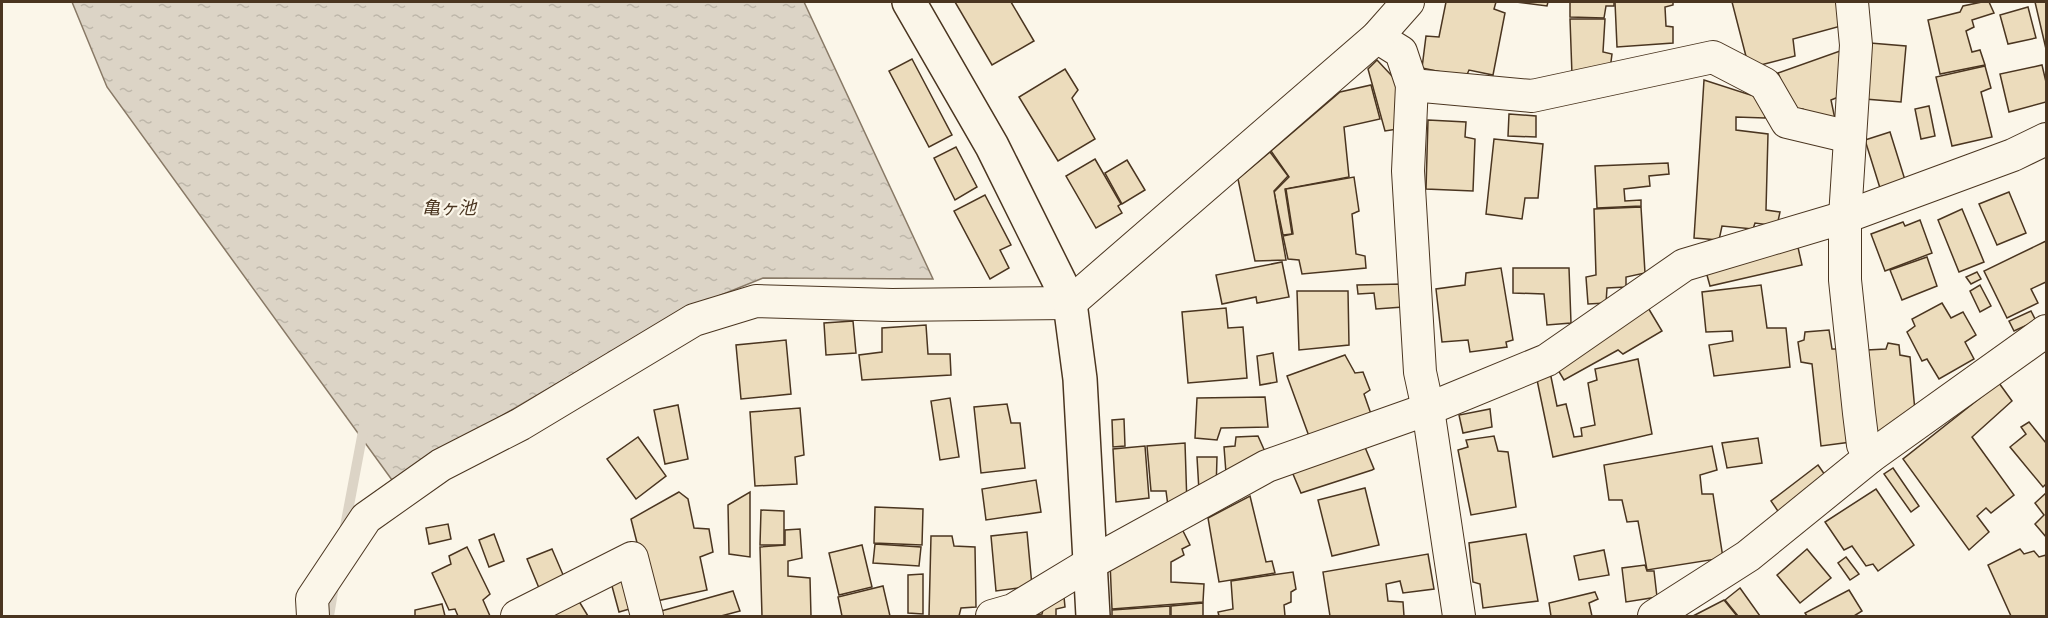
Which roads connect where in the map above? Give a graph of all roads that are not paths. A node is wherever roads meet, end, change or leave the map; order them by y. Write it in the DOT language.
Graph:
graph roads {
  1 [pos="909,2"];
  2 [pos="1408,2"];
  3 [pos="1852,2"];
  4 [pos="1377,37"];
  5 [pos="1412,85"];
  6 [pos="1850,137"];
  7 [pos="2046,139"];
  8 [pos="1845,217"];
  9 [pos="1070,303"];
  10 [pos="2046,331"];
  11 [pos="1428,409"];
  12 [pos="1870,458"];
  13 [pos="1089,564"];
  14 [pos="313,616"];
  15 [pos="517,616"];
  16 [pos="647,616"];
  17 [pos="992,616"];
  18 [pos="1093,616"];
  19 [pos="1459,616"];
  20 [pos="1654,616"];
  1 -- 9 [label="street"];
  2 -- 4 [label="street"];
  3 -- 6 [label="street"];
  4 -- 5 [label="street"];
  4 -- 9 [label="street"];
  5 -- 6 [label="street"];
  5 -- 11 [label="street"];
  6 -- 8 [label="street"];
  7 -- 8 [label="street"];
  8 -- 11 [label="street"];
  8 -- 12 [label="street"];
  9 -- 13 [label="street"];
  9 -- 14 [label="street"];
  10 -- 12 [label="street"];
  11 -- 13 [label="street"];
  11 -- 19 [label="street"];
  12 -- 20 [label="street"];
  13 -- 17 [label="street"];
  13 -- 18 [label="street"];
  15 -- 16 [label="street"];
}
